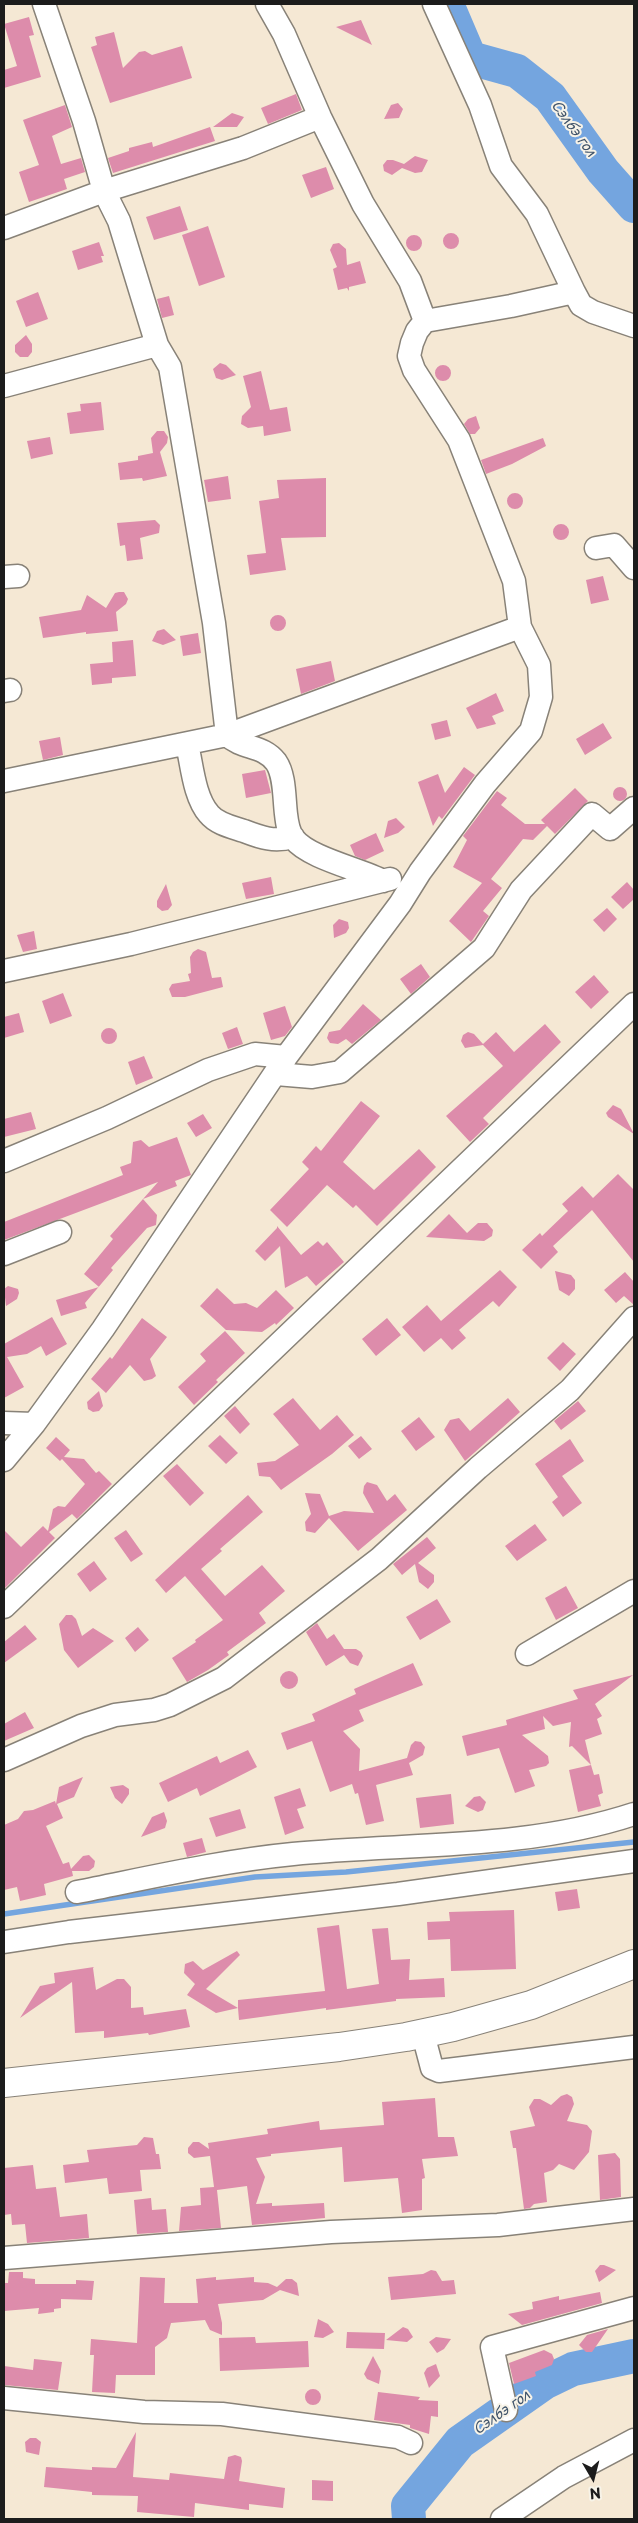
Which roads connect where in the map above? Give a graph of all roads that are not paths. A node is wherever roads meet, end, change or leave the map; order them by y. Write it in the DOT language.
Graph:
graph roads {
  1 [pos="44,4"];
  2 [pos="267,4"];
  3 [pos="434,4"];
  4 [pos="320,118"];
  5 [pos="104,191"];
  6 [pos="4,228"];
  7 [pos="574,292"];
  8 [pos="425,321"];
  9 [pos="634,326"];
  10 [pos="157,345"];
  11 [pos="4,386"];
  12 [pos="596,548"];
  13 [pos="634,568"];
  14 [pos="520,627"];
  15 [pos="227,735"];
  16 [pos="187,744"];
  17 [pos="4,781"];
  18 [pos="634,808"];
  19 [pos="293,837"];
  20 [pos="420,872"];
  21 [pos="383,881"];
  22 [pos="4,970"];
  23 [pos="634,1004"];
  24 [pos="281,1066"];
  25 [pos="4,1161"];
  26 [pos="60,1232"];
  27 [pos="4,1254"];
  28 [pos="634,1318"];
  29 [pos="4,1423"];
  30 [pos="34,1424"];
  31 [pos="4,1460"];
  32 [pos="634,1591"];
  33 [pos="4,1607"];
  34 [pos="527,1654"];
  35 [pos="4,1760"];
  36 [pos="634,1814"];
  37 [pos="634,1861"];
  38 [pos="77,1892"];
  39 [pos="4,1942"];
  40 [pos="634,1964"];
  41 [pos="422,2034"];
  42 [pos="634,2047"];
  43 [pos="4,2083"];
  44 [pos="634,2210"];
  45 [pos="4,2258"];
  46 [pos="634,2308"];
  47 [pos="4,2398"];
  48 [pos="506,2410"];
  49 [pos="634,2440"];
  50 [pos="411,2444"];
  51 [pos="502,2519"];
  1 -- 5 [label="street"];
  2 -- 4 [label="street"];
  3 -- 7 [label="street"];
  4 -- 5 [label="street"];
  4 -- 8 [label="street"];
  5 -- 6 [label="street"];
  5 -- 10 [label="street"];
  7 -- 8 [label="street"];
  7 -- 9 [label="street"];
  8 -- 14 [label="street"];
  10 -- 11 [label="street"];
  10 -- 15 [label="street"];
  12 -- 13 [label="street"];
  14 -- 15 [label="street"];
  14 -- 20 [label="street"];
  15 -- 16 [label="street"];
  15 -- 19 [label="street"];
  16 -- 17 [label="street"];
  16 -- 19 [label="street"];
  18 -- 24 [label="street"];
  19 -- 21 [label="street"];
  20 -- 21 [label="street"];
  20 -- 24 [label="street"];
  21 -- 22 [label="street"];
  23 -- 33 [label="street"];
  24 -- 25 [label="street"];
  24 -- 30 [label="street"];
  26 -- 27 [label="street"];
  28 -- 35 [label="street"];
  29 -- 30 [label="street"];
  30 -- 31 [label="street"];
  32 -- 34 [label="street"];
  36 -- 38 [label="street"];
  37 -- 39 [label="street"];
  40 -- 41 [label="main road"];
  41 -- 42 [label="street"];
  41 -- 43 [label="main road"];
  44 -- 45 [label="street"];
  46 -- 48 [label="street"];
  47 -- 50 [label="street"];
  49 -- 51 [label="street"];
}
